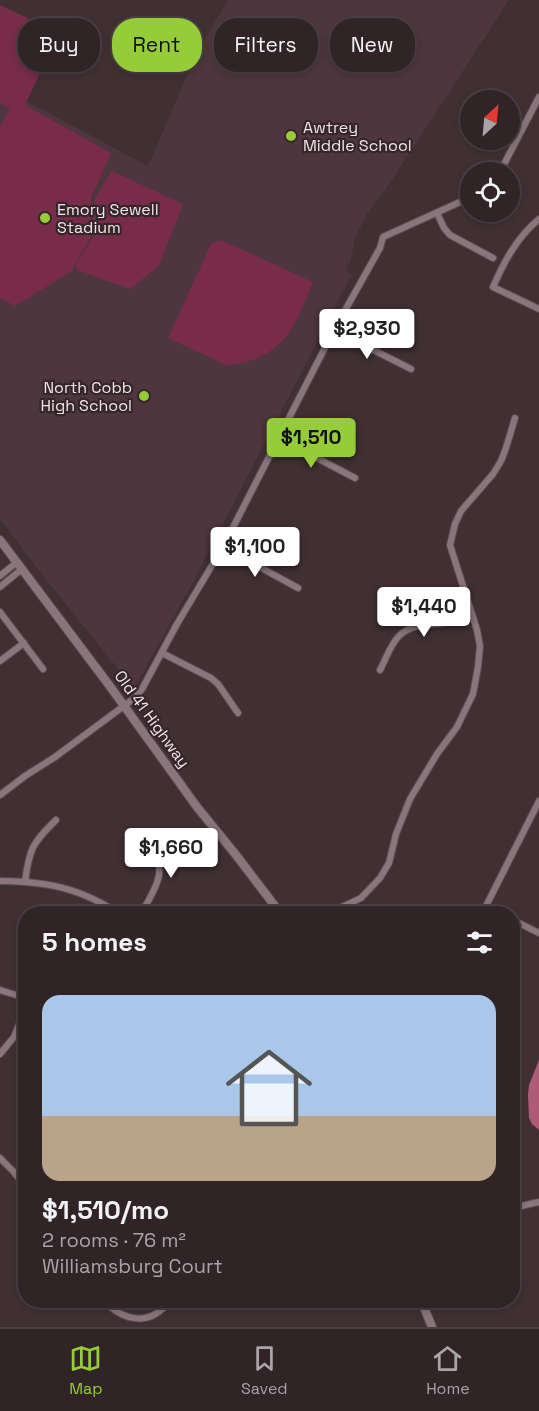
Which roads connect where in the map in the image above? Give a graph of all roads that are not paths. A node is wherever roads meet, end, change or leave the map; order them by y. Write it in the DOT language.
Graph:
graph roads {
  1 [pos="539,97"];
  2 [pos="505,162"];
  3 [pos="460,202"];
  4 [pos="437,213"];
  5 [pos="539,219"];
  6 [pos="494,258"];
  7 [pos="539,309"];
  8 [pos="334,330"];
  9 [pos="411,369"];
  10 [pos="515,418"];
  11 [pos="279,438"];
  12 [pos="355,478"];
  13 [pos="0,540"];
  14 [pos="223,547"];
  15 [pos="19,566"];
  16 [pos="0,576"];
  17 [pos="0,587"];
  18 [pos="298,588"];
  19 [pos="0,612"];
  20 [pos="472,615"];
  21 [pos="24,643"];
  22 [pos="162,653"];
  23 [pos="0,661"];
  24 [pos="43,669"];
  25 [pos="380,670"];
  26 [pos="124,706"];
  27 [pos="238,713"];
  28 [pos="0,795"];
  29 [pos="539,801"];
  30 [pos="56,820"];
  31 [pos="147,852"];
  32 [pos="0,881"];
  33 [pos="25,882"];
  34 [pos="105,906"];
  35 [pos="145,906"];
  36 [pos="275,906"];
  37 [pos="344,906"];
  38 [pos="486,906"];
  39 [pos="520,924"];
  40 [pos="539,933"];
  41 [pos="0,990"];
  42 [pos="18,996"];
  43 [pos="18,1027"];
  44 [pos="0,1054"];
  45 [pos="0,1158"];
  46 [pos="18,1177"];
  47 [pos="539,1202"];
  48 [pos="520,1206"];
  49 [pos="112,1308"];
  50 [pos="162,1308"];
  51 [pos="424,1308"];
  52 [pos="432,1327"];
  1 -- 2 [label="street"];
  3 -- 4 [label="street"];
  4 -- 6 [label="street"];
  4 -- 8 [label="street"];
  5 -- 7 [label="street"];
  8 -- 9 [label="street"];
  8 -- 11 [label="street"];
  10 -- 20 [label="street"];
  11 -- 12 [label="street"];
  11 -- 14 [label="street"];
  13 -- 15 [label="main road, Old 41 Highway"];
  14 -- 18 [label="street"];
  14 -- 22 [label="street"];
  15 -- 16 [label="street"];
  15 -- 17 [label="street"];
  15 -- 26 [label="main road, Old 41 Highway"];
  19 -- 21 [label="street"];
  20 -- 25 [label="street"];
  20 -- 37 [label="street"];
  21 -- 23 [label="street"];
  21 -- 24 [label="street"];
  22 -- 26 [label="street"];
  22 -- 27 [label="street"];
  26 -- 28 [label="street"];
  26 -- 36 [label="main road, Old 41 Highway"];
  29 -- 38 [label="street"];
  30 -- 33 [label="street"];
  31 -- 35 [label="street"];
  32 -- 33 [label="street"];
  33 -- 34 [label="street"];
  39 -- 40 [label="street"];
  41 -- 42 [label="street"];
  43 -- 44 [label="street"];
  45 -- 46 [label="street"];
  47 -- 48 [label="street"];
  49 -- 50 [label="street"];
  51 -- 52 [label="main road"];
}
